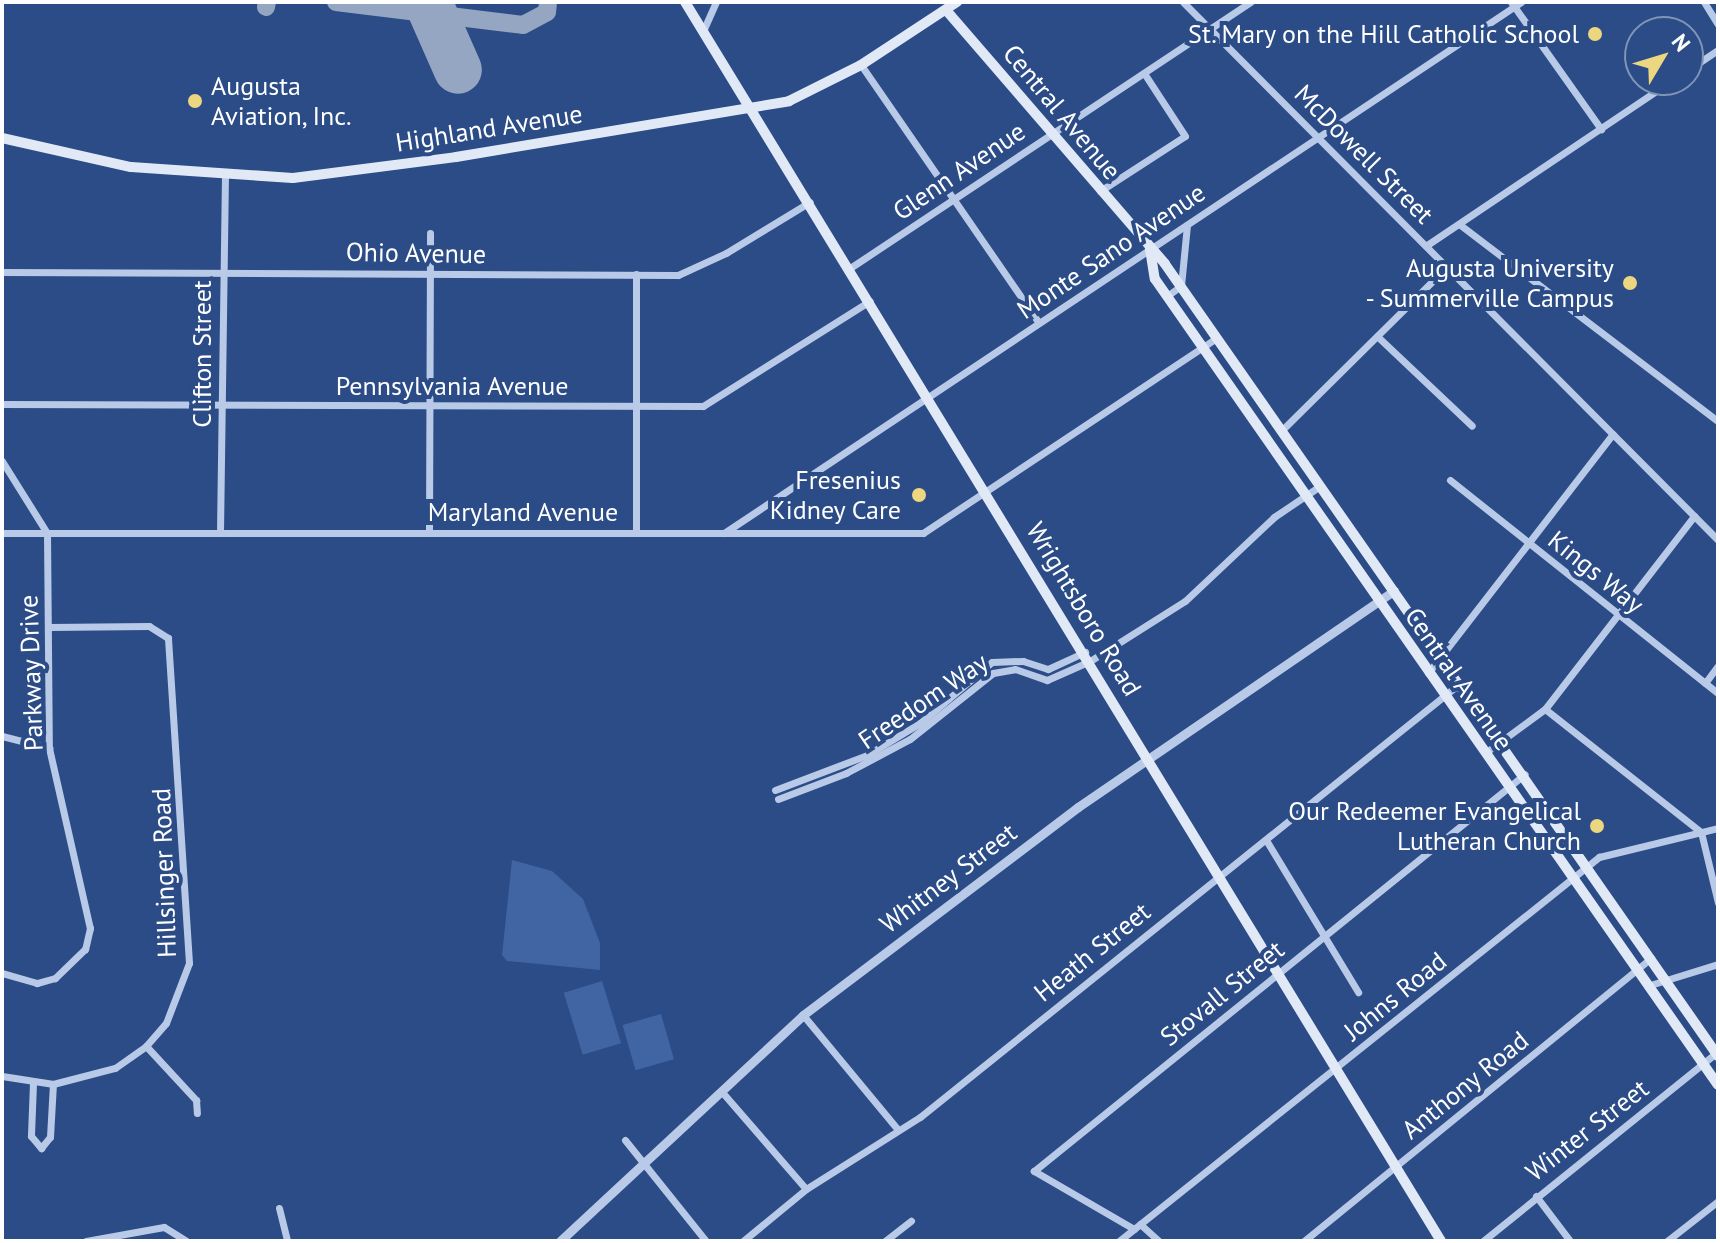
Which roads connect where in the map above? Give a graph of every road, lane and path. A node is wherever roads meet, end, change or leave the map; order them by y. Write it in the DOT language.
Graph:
graph roads {
  1 [pos="685,2"];
  2 [pos="716,2"];
  3 [pos="957,2"];
  4 [pos="1183,2"];
  5 [pos="1251,2"];
  6 [pos="1704,2"];
  7 [pos="1515,4"];
  8 [pos="943,6"];
  9 [pos="1718,24"];
  10 [pos="1210,29"];
  11 [pos="703,31"];
  12 [pos="861,65"];
  13 [pos="1144,73"];
  14 [pos="1649,96"];
  15 [pos="752,109"];
  16 [pos="1601,129"];
  17 [pos="1053,133"];
  18 [pos="1320,137"];
  19 [pos="2,138"];
  20 [pos="225,175"];
  21 [pos="1100,191"];
  22 [pos="953,199"];
  23 [pos="810,202"];
  24 [pos="1459,224"];
  25 [pos="1187,225"];
  26 [pos="430,233"];
  27 [pos="1427,245"];
  28 [pos="1150,249"];
  29 [pos="1447,267"];
  30 [pos="850,268"];
  31 [pos="2,272"];
  32 [pos="222,272"];
  33 [pos="431,272"];
  34 [pos="636,274"];
  35 [pos="1181,286"];
  36 [pos="1167,296"];
  37 [pos="870,301"];
  38 [pos="1039,323"];
  39 [pos="1378,337"];
  40 [pos="1217,338"];
  41 [pos="1202,348"];
  42 [pos="929,396"];
  43 [pos="2,404"];
  44 [pos="222,404"];
  45 [pos="431,406"];
  46 [pos="638,407"];
  47 [pos="1718,421"];
  48 [pos="1472,426"];
  49 [pos="1282,430"];
  50 [pos="1613,434"];
  51 [pos="2,461"];
  52 [pos="1450,480"];
  53 [pos="1320,486"];
  54 [pos="987,492"];
  55 [pos="1304,497"];
  56 [pos="1694,516"];
  57 [pos="220,532"];
  58 [pos="429,532"];
  59 [pos="2,533"];
  60 [pos="47,533"];
  61 [pos="636,533"];
  62 [pos="723,534"];
  63 [pos="1718,540"];
  64 [pos="1529,542"];
  65 [pos="1394,591"];
  66 [pos="1379,602"];
  67 [pos="1616,615"];
  68 [pos="49,627"];
  69 [pos="1441,654"];
  70 [pos="1088,656"];
  71 [pos="1718,666"];
  72 [pos="1428,673"];
  73 [pos="1705,683"];
  74 [pos="1459,684"];
  75 [pos="1718,693"];
  76 [pos="1444,696"];
  77 [pos="1545,709"];
  78 [pos="2,736"];
  79 [pos="1502,742"];
  80 [pos="49,748"];
  81 [pos="1485,753"];
  82 [pos="1149,757"];
  83 [pos="1525,774"];
  84 [pos="1509,787"];
  85 [pos="776,794"];
  86 [pos="1718,828"];
  87 [pos="1701,832"];
  88 [pos="1266,840"];
  89 [pos="1586,867"];
  90 [pos="1221,876"];
  91 [pos="1573,878"];
  92 [pos="1718,903"];
  93 [pos="1324,937"];
  94 [pos="1651,958"];
  95 [pos="1718,964"];
  96 [pos="1636,970"];
  97 [pos="1279,972"];
  98 [pos="2,973"];
  99 [pos="1665,977"];
  100 [pos="1647,986"];
  101 [pos="1358,992"];
  102 [pos="803,1015"];
  103 [pos="146,1046"];
  104 [pos="1717,1054"];
  105 [pos="1703,1063"];
  106 [pos="1337,1069"];
  107 [pos="2,1076"];
  108 [pos="33,1083"];
  109 [pos="53,1084"];
  110 [pos="1718,1085"];
  111 [pos="722,1092"];
  112 [pos="197,1113"];
  113 [pos="898,1130"];
  114 [pos="625,1140"];
  115 [pos="642,1164"];
  116 [pos="1396,1166"];
  117 [pos="806,1189"];
  118 [pos="1536,1196"];
  119 [pos="1718,1201"];
  120 [pos="279,1208"];
  121 [pos="911,1221"];
  122 [pos="1137,1226"];
  123 [pos="102,1240"];
  124 [pos="86,1241"];
  125 [pos="186,1241"];
  126 [pos="287,1241"];
  127 [pos="560,1241"];
  128 [pos="706,1241"];
  129 [pos="743,1241"];
  130 [pos="885,1241"];
  131 [pos="1119,1241"];
  132 [pos="1159,1241"];
  133 [pos="1304,1241"];
  134 [pos="1441,1241"];
  135 [pos="1483,1241"];
  136 [pos="1570,1241"];
  137 [pos="1667,1241"];
  1 -- 11 [label="main road, Wrightsboro Road"];
  2 -- 11 [label="street"];
  3 -- 8 [label="main road, Highland Avenue"];
  4 -- 10 [label="street, McDowell Street"];
  5 -- 10 [label="street, Glenn Avenue"];
  6 -- 9 [label="street"];
  7 -- 16 [label="street"];
  7 -- 18 [label="street, Monte Sano Avenue"];
  8 -- 12 [label="main road, Highland Avenue"];
  8 -- 17 [label="main road, Central Avenue"];
  10 -- 13 [label="street, Glenn Avenue"];
  10 -- 18 [label="street, McDowell Street"];
  11 -- 15 [label="main road, Wrightsboro Road"];
  12 -- 15 [label="main road, Highland Avenue"];
  12 -- 22 [label="street"];
  13 -- 17 [label="street, Glenn Avenue"];
  13 -- 21 [label="street"];
  14 -- 16 [label="street"];
  15 -- 20 [label="main road, Highland Avenue"];
  15 -- 23 [label="main road, Wrightsboro Road"];
  16 -- 24 [label="street"];
  17 -- 21 [label="main road, Central Avenue"];
  17 -- 22 [label="street, Glenn Avenue"];
  18 -- 25 [label="street, Monte Sano Avenue"];
  18 -- 27 [label="street, McDowell Street"];
  19 -- 20 [label="main road, Highland Avenue"];
  20 -- 32 [label="street, Clifton Street"];
  21 -- 28 [label="main road, Central Avenue"];
  22 -- 30 [label="street, Glenn Avenue"];
  22 -- 38 [label="street"];
  23 -- 30 [label="main road, Wrightsboro Road"];
  23 -- 34 [label="street, Ohio Avenue"];
  24 -- 27 [label="street"];
  24 -- 47 [label="street"];
  25 -- 28 [label="street, Monte Sano Avenue"];
  25 -- 35 [label="street"];
  26 -- 33 [label="street"];
  27 -- 29 [label="street, McDowell Street"];
  28 -- 35 [label="main road, Central Avenue"];
  28 -- 36 [label="main road, Central Avenue"];
  28 -- 38 [label="street, Monte Sano Avenue"];
  29 -- 39 [label="street"];
  29 -- 50 [label="street, McDowell Street"];
  30 -- 37 [label="main road, Wrightsboro Road"];
  31 -- 32 [label="street, Ohio Avenue"];
  32 -- 33 [label="street, Ohio Avenue"];
  32 -- 44 [label="street, Clifton Street"];
  33 -- 34 [label="street, Ohio Avenue"];
  33 -- 45 [label="street"];
  34 -- 46 [label="street"];
  35 -- 36 [label="street"];
  35 -- 40 [label="main road, Central Avenue"];
  36 -- 41 [label="main road, Central Avenue"];
  37 -- 42 [label="main road, Wrightsboro Road"];
  37 -- 46 [label="street, Pennsylvania Avenue"];
  38 -- 42 [label="street, Monte Sano Avenue"];
  39 -- 48 [label="street"];
  39 -- 49 [label="street"];
  40 -- 41 [label="street, Maryland Avenue"];
  40 -- 49 [label="main road, Central Avenue"];
  41 -- 54 [label="street, Maryland Avenue"];
  41 -- 55 [label="main road, Central Avenue"];
  42 -- 54 [label="main road, Wrightsboro Road"];
  42 -- 62 [label="street, Monte Sano Avenue"];
  43 -- 44 [label="street, Pennsylvania Avenue"];
  44 -- 45 [label="street, Pennsylvania Avenue"];
  44 -- 57 [label="street, Clifton Street"];
  45 -- 46 [label="street, Pennsylvania Avenue"];
  45 -- 58 [label="street"];
  46 -- 61 [label="street"];
  49 -- 53 [label="main road, Central Avenue"];
  50 -- 56 [label="street, McDowell Street"];
  50 -- 64 [label="street"];
  51 -- 60 [label="street"];
  52 -- 64 [label="street, Kings Way"];
  53 -- 55 [label="street, Freedom Way"];
  53 -- 65 [label="main road, Central Avenue"];
  54 -- 62 [label="street, Maryland Avenue"];
  54 -- 70 [label="main road, Wrightsboro Road"];
  55 -- 66 [label="main road, Central Avenue"];
  55 -- 70 [label="street, Freedom Way"];
  56 -- 63 [label="street, McDowell Street"];
  56 -- 67 [label="street"];
  57 -- 58 [label="street, Maryland Avenue"];
  57 -- 60 [label="street, Maryland Avenue"];
  58 -- 61 [label="street, Maryland Avenue"];
  59 -- 60 [label="street, Maryland Avenue"];
  60 -- 68 [label="street, Parkway Drive"];
  61 -- 62 [label="street, Maryland Avenue"];
  64 -- 67 [label="street, Kings Way"];
  64 -- 69 [label="street"];
  65 -- 66 [label="street, Whitney Street"];
  65 -- 69 [label="main road, Central Avenue"];
  66 -- 72 [label="main road, Central Avenue"];
  66 -- 82 [label="street, Whitney Street"];
  67 -- 73 [label="street, Kings Way"];
  67 -- 77 [label="street"];
  68 -- 80 [label="street, Parkway Drive"];
  68 -- 103 [label="street, Hillsinger Road"];
  69 -- 72 [label="street"];
  69 -- 74 [label="main road, Central Avenue"];
  70 -- 82 [label="main road, Wrightsboro Road"];
  70 -- 85 [label="street, Freedom Way"];
  71 -- 73 [label="street"];
  72 -- 76 [label="main road, Central Avenue"];
  73 -- 75 [label="street, Kings Way"];
  74 -- 76 [label="street, Heath Street"];
  74 -- 79 [label="main road, Central Avenue"];
  76 -- 81 [label="main road, Central Avenue"];
  76 -- 88 [label="street, Heath Street"];
  77 -- 79 [label="street"];
  77 -- 87 [label="street"];
  78 -- 80 [label="street"];
  79 -- 81 [label="street"];
  79 -- 83 [label="main road, Central Avenue"];
  80 -- 98 [label="street, Parkway Drive"];
  81 -- 84 [label="main road, Central Avenue"];
  82 -- 90 [label="main road, Wrightsboro Road"];
  82 -- 102 [label="street, Whitney Street"];
  83 -- 84 [label="street, Stovall Street"];
  83 -- 89 [label="main road, Central Avenue"];
  84 -- 91 [label="main road, Central Avenue"];
  84 -- 93 [label="street, Stovall Street"];
  86 -- 87 [label="street, Johns Road"];
  87 -- 89 [label="street, Johns Road"];
  87 -- 92 [label="street"];
  88 -- 90 [label="street, Heath Street"];
  88 -- 93 [label="street"];
  89 -- 91 [label="street, Johns Road"];
  89 -- 94 [label="main road, Central Avenue"];
  90 -- 97 [label="main road, Wrightsboro Road"];
  90 -- 113 [label="street, Heath Street"];
  91 -- 96 [label="main road, Central Avenue"];
  91 -- 106 [label="street, Johns Road"];
  93 -- 97 [label="street, Stovall Street"];
  93 -- 101 [label="street"];
  94 -- 96 [label="street, Anthony Road"];
  94 -- 99 [label="main road, Central Avenue"];
  95 -- 99 [label="street"];
  96 -- 100 [label="main road, Central Avenue"];
  96 -- 116 [label="street, Anthony Road"];
  97 -- 106 [label="main road, Wrightsboro Road"];
  97 -- 122 [label="street, Stovall Street"];
  99 -- 100 [label="street"];
  99 -- 104 [label="main road, Central Avenue"];
  100 -- 105 [label="main road, Central Avenue"];
  102 -- 111 [label="street, Whitney Street"];
  102 -- 113 [label="street"];
  103 -- 109 [label="street, Hillsinger Road"];
  103 -- 112 [label="street"];
  104 -- 105 [label="street, Winter Street"];
  105 -- 110 [label="main road, Central Avenue"];
  105 -- 118 [label="street, Winter Street"];
  106 -- 116 [label="main road, Wrightsboro Road"];
  106 -- 122 [label="street, Johns Road"];
  107 -- 108 [label="street, Hillsinger Road"];
  108 -- 109 [label="street, Hillsinger Road"];
  108 -- 109 [label="street"];
  111 -- 115 [label="street, Whitney Street"];
  111 -- 117 [label="street"];
  113 -- 117 [label="street, Heath Street"];
  114 -- 115 [label="street"];
  115 -- 127 [label="street, Whitney Street"];
  115 -- 128 [label="street"];
  116 -- 133 [label="street, Anthony Road"];
  116 -- 134 [label="main road, Wrightsboro Road"];
  117 -- 129 [label="street, Heath Street"];
  118 -- 135 [label="street, Winter Street"];
  118 -- 136 [label="street"];
  119 -- 137 [label="street"];
  120 -- 126 [label="street"];
  121 -- 130 [label="street"];
  122 -- 131 [label="street, Johns Road"];
  122 -- 132 [label="street"];
  123 -- 124 [label="street"];
  123 -- 125 [label="street"];
}
